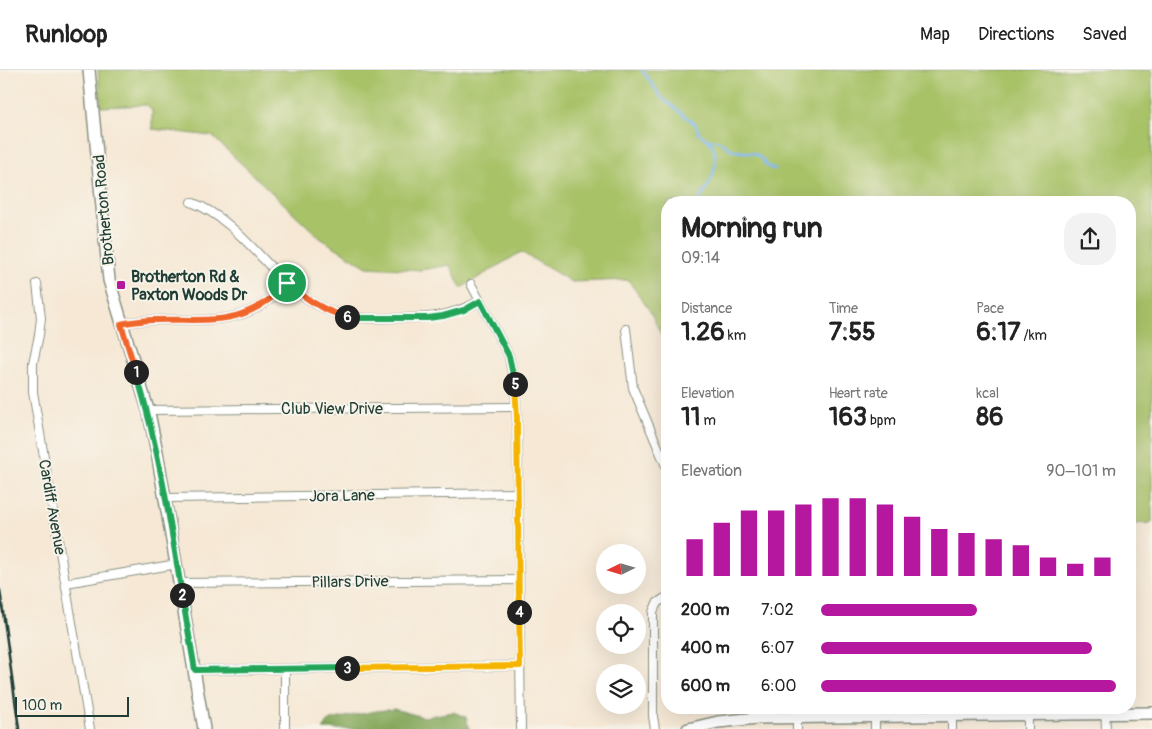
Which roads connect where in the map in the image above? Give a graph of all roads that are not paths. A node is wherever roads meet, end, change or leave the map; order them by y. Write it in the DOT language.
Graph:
graph roads {
  1 [pos="89,70"];
  2 [pos="192,202"];
  3 [pos="287,283"];
  4 [pos="37,284"];
  5 [pos="471,284"];
  6 [pos="480,301"];
  7 [pos="121,324"];
  8 [pos="626,329"];
  9 [pos="516,407"];
  10 [pos="147,410"];
  11 [pos="661,454"];
  12 [pos="518,493"];
  13 [pos="166,498"];
  14 [pos="177,564"];
  15 [pos="519,580"];
  16 [pos="66,583"];
  17 [pos="180,583"];
  18 [pos="661,600"];
  19 [pos="520,666"];
  20 [pos="284,669"];
  21 [pos="195,670"];
  22 [pos="1136,712"];
  23 [pos="1152,713"];
  24 [pos="755,714"];
  25 [pos="762,714"];
  26 [pos="1059,714"];
  27 [pos="1105,714"];
  28 [pos="952,716"];
  29 [pos="1028,716"];
  30 [pos="875,723"];
  31 [pos="797,724"];
  32 [pos="285,727"];
  33 [pos="704,727"];
  34 [pos="90,729"];
  35 [pos="204,729"];
  36 [pos="521,729"];
  37 [pos="655,729"];
  38 [pos="688,729"];
  39 [pos="952,729"];
  40 [pos="1028,729"];
  41 [pos="1106,729"];
  1 -- 7 [label="street, Brotherton Road"];
  2 -- 3 [label="street"];
  3 -- 6 [label="street"];
  3 -- 7 [label="street"];
  4 -- 16 [label="street, Cardiff Avenue"];
  5 -- 6 [label="street"];
  6 -- 9 [label="street"];
  7 -- 10 [label="street, Brotherton Road"];
  8 -- 11 [label="street"];
  9 -- 10 [label="street, Club View Drive"];
  9 -- 12 [label="street"];
  10 -- 13 [label="street, Brotherton Road"];
  12 -- 13 [label="street, Jora Lane"];
  12 -- 15 [label="street"];
  13 -- 14 [label="street, Brotherton Road"];
  14 -- 16 [label="street"];
  14 -- 17 [label="street, Brotherton Road"];
  15 -- 17 [label="street, Pillars Drive"];
  15 -- 19 [label="street"];
  16 -- 34 [label="street, Cardiff Avenue"];
  17 -- 21 [label="street, Brotherton Road"];
  18 -- 37 [label="street"];
  19 -- 20 [label="street"];
  19 -- 36 [label="street"];
  20 -- 21 [label="street"];
  20 -- 32 [label="street"];
  21 -- 35 [label="street, Brotherton Road"];
  22 -- 23 [label="street"];
  24 -- 33 [label="street"];
  25 -- 31 [label="street"];
  26 -- 29 [label="street"];
  27 -- 41 [label="street"];
  28 -- 29 [label="street"];
  28 -- 30 [label="street"];
  28 -- 39 [label="street"];
  29 -- 40 [label="street"];
  30 -- 31 [label="street"];
  33 -- 38 [label="street"];
}
